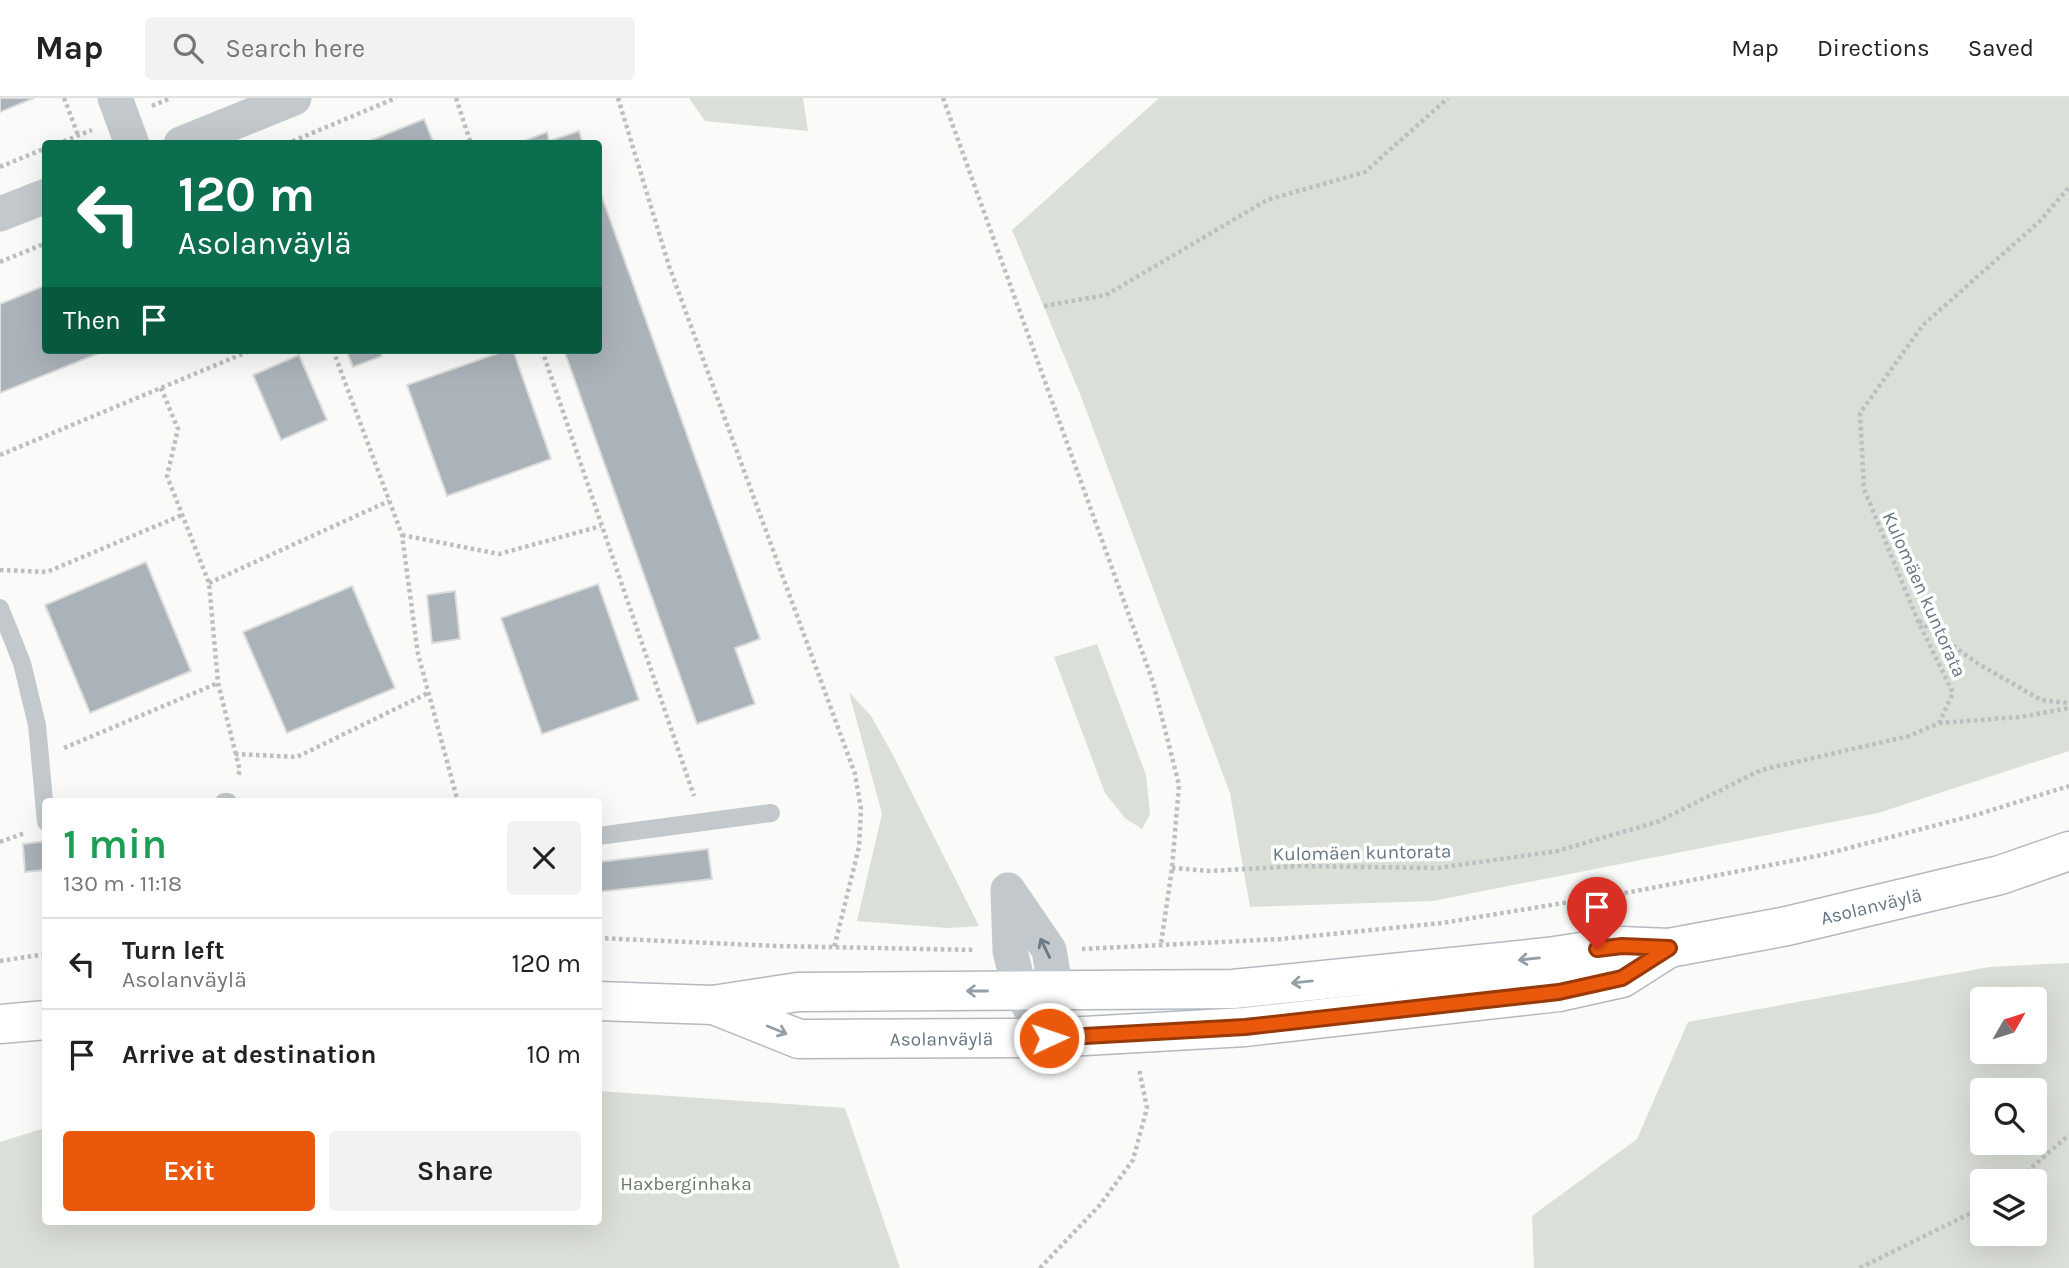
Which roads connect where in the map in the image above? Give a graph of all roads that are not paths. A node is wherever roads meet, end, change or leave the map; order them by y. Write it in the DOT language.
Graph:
graph roads {
  1 [pos="115,98"];
  2 [pos="294,98"];
  3 [pos="131,140"];
  4 [pos="191,140"];
  5 [pos="42,198"];
  6 [pos="0,215"];
  7 [pos="0,608"];
  8 [pos="44,798"];
  9 [pos="771,813"];
  10 [pos="602,834"];
  11 [pos="2069,851"];
  12 [pos="1669,948"];
  13 [pos="1038,991"];
  14 [pos="602,1001"];
  15 [pos="713,1005"];
  16 [pos="42,1021"];
  17 [pos="42,1021"];
  18 [pos="0,1024"];
  19 [pos="0,1035"];
  20 [pos="1049,1038"];
  1 -- 3 [label="street"];
  2 -- 4 [label="street"];
  5 -- 6 [label="street"];
  7 -- 8 [label="lane"];
  9 -- 10 [label="lane"];
  11 -- 12 [label="main road, Asolanväylä"];
  12 -- 13 [label="main road, Asolanväylä, one-way"];
  12 -- 20 [label="main road, Asolanväylä"];
  13 -- 13 [label="street, one-way"];
  13 -- 15 [label="main road, Asolanväylä, one-way"];
  13 -- 20 [label="street"];
  14 -- 15 [label="main road, Asolanväylä"];
  15 -- 20 [label="main road, Asolanväylä, one-way"];
  16 -- 18 [label="main road"];
  17 -- 19 [label="main road"];
}
